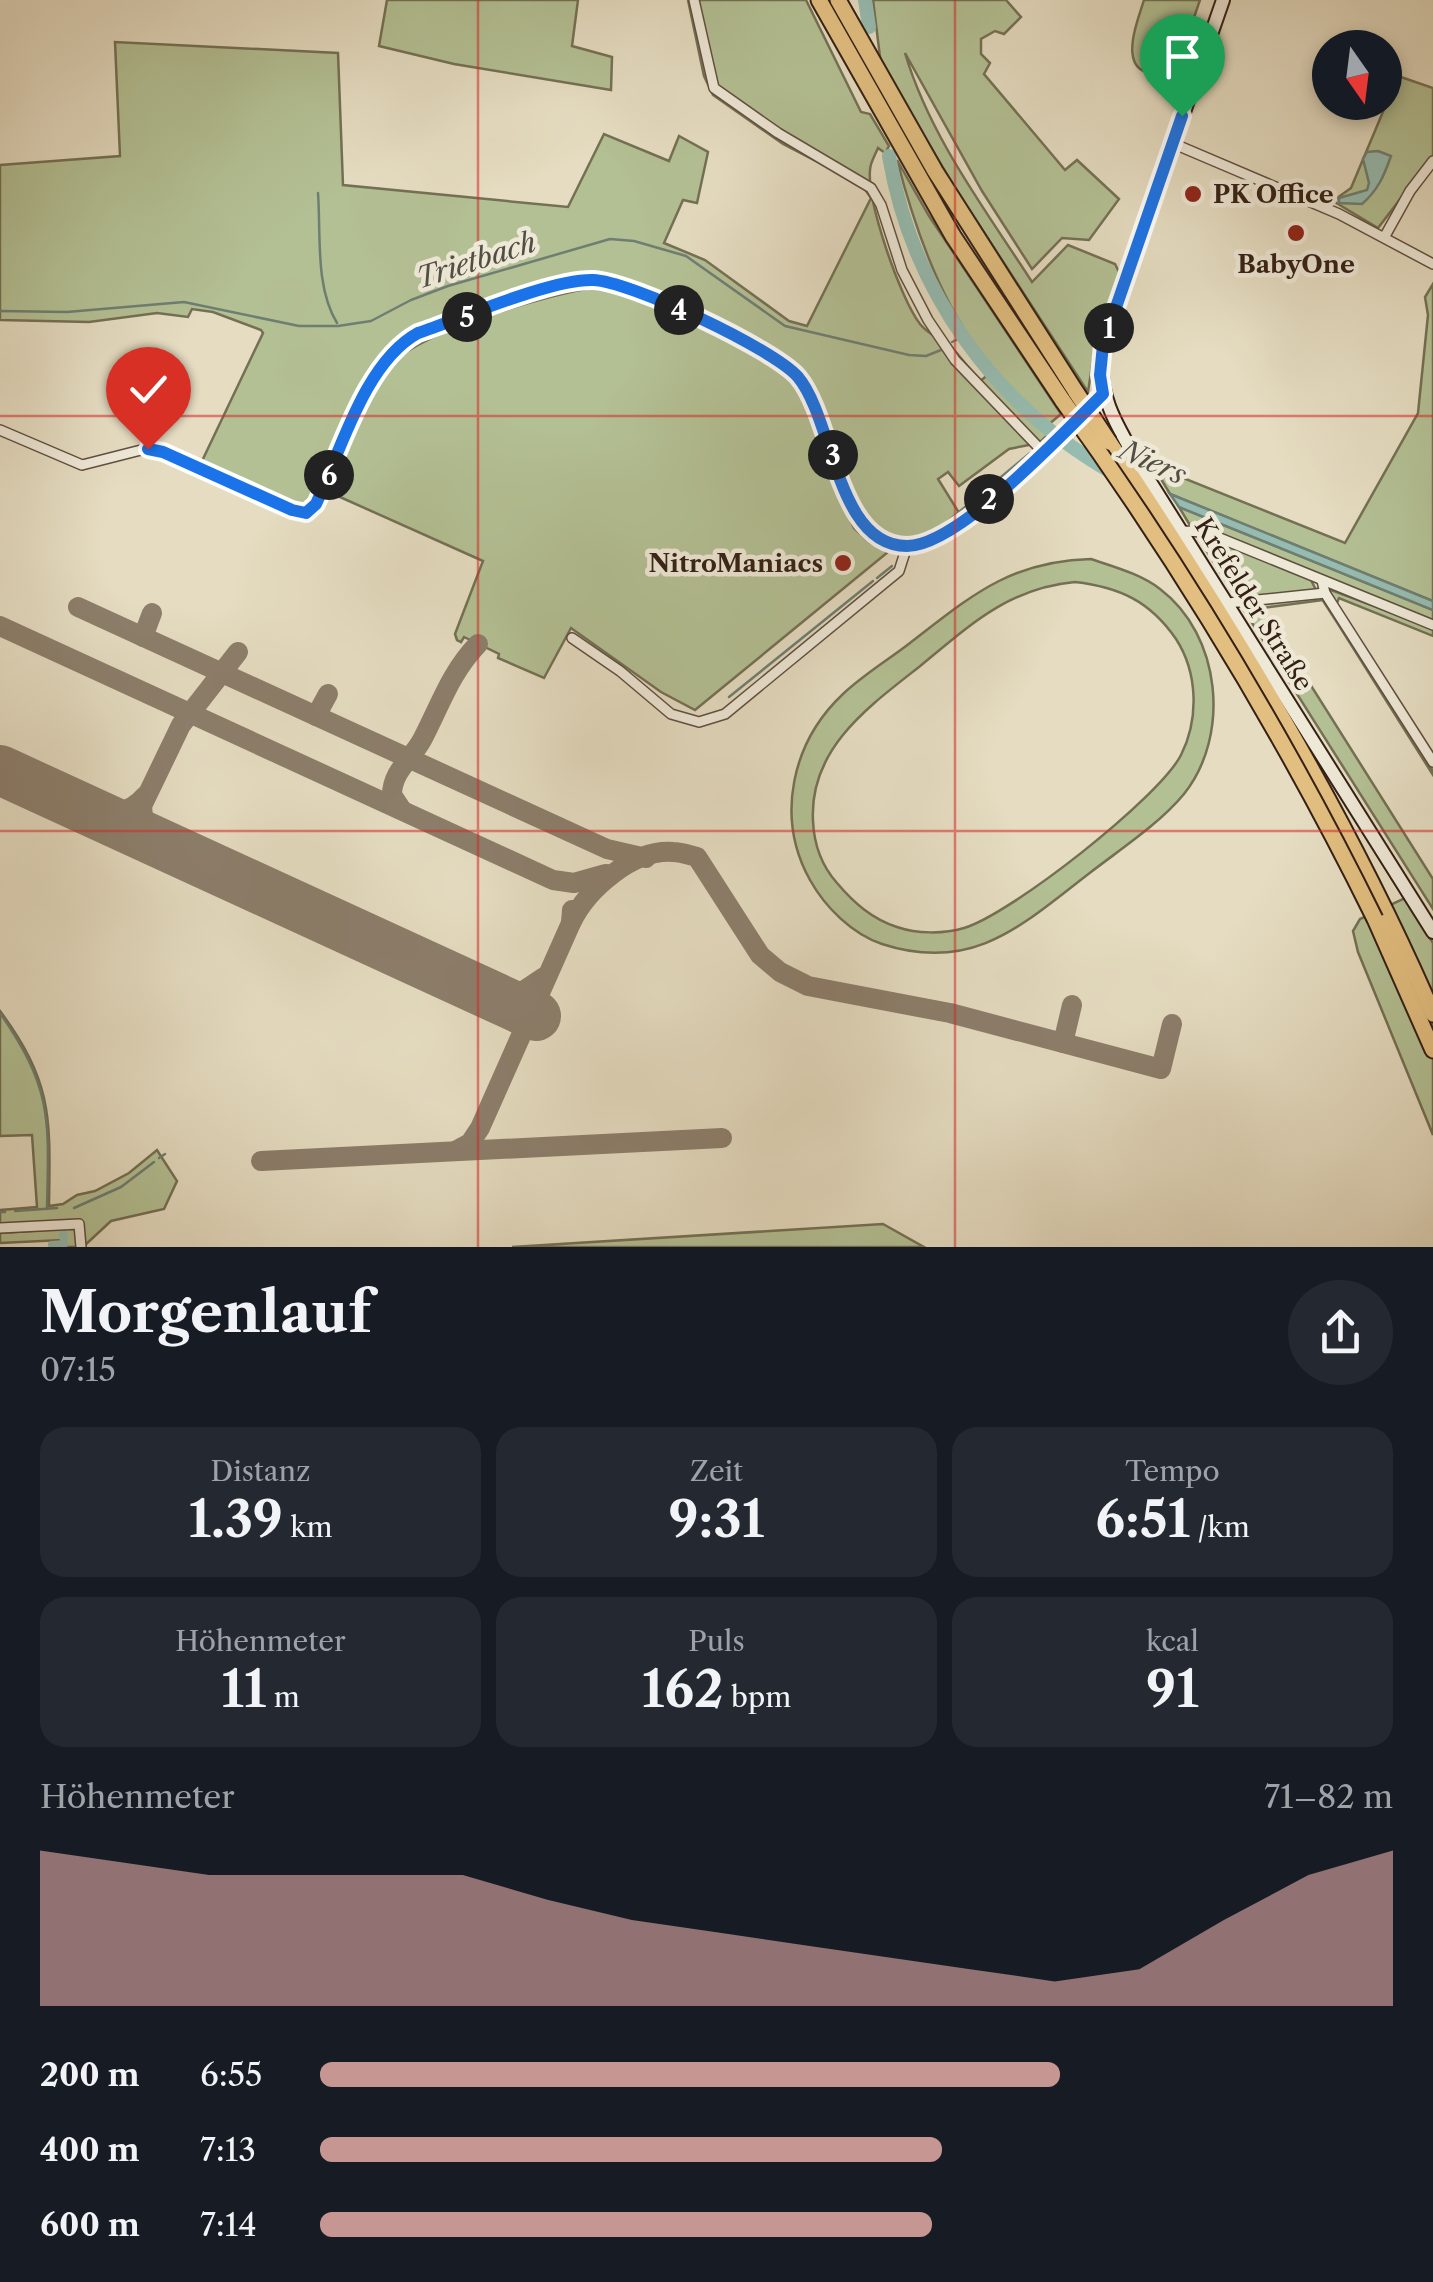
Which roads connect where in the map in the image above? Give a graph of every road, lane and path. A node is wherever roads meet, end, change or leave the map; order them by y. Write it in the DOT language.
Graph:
graph roads {
  1 [pos="694,0"];
  2 [pos="819,0"];
  3 [pos="838,0"];
  4 [pos="1222,0"];
  5 [pos="1172,143"];
  6 [pos="1433,161"];
  7 [pos="1385,236"];
  8 [pos="1433,264"];
  9 [pos="1103,394"];
  10 [pos="1070,397"];
  11 [pos="0,430"];
  12 [pos="1048,451"];
  13 [pos="1182,531"];
  14 [pos="907,546"];
  15 [pos="1322,581"];
  16 [pos="1324,593"];
  17 [pos="1228,604"];
  18 [pos="1433,625"];
  19 [pos="572,638"];
  20 [pos="1433,762"];
  21 [pos="1381,916"];
  22 [pos="1433,932"];
  23 [pos="1433,1014"];
  24 [pos="1433,1050"];
  25 [pos="0,1228"];
  26 [pos="81,1247"];
  1 -- 12 [label="street"];
  2 -- 10 [label="highway"];
  3 -- 10 [label="highway"];
  4 -- 5 [label="street, Krefelder Straße"];
  5 -- 7 [label="street"];
  5 -- 9 [label="street, Krefelder Straße"];
  6 -- 7 [label="street"];
  7 -- 8 [label="street"];
  9 -- 12 [label="street"];
  9 -- 13 [label="street, Krefelder Straße"];
  10 -- 21 [label="highway, bridge"];
  11 -- 14 [label="street"];
  12 -- 14 [label="street"];
  13 -- 15 [label="street"];
  13 -- 17 [label="street, Krefelder Straße"];
  14 -- 19 [label="street"];
  15 -- 16 [label="street"];
  15 -- 18 [label="street"];
  16 -- 17 [label="street"];
  16 -- 20 [label="street"];
  17 -- 22 [label="street, Krefelder Straße"];
  21 -- 23 [label="highway"];
  21 -- 24 [label="highway"];
  25 -- 26 [label="street"];
}
